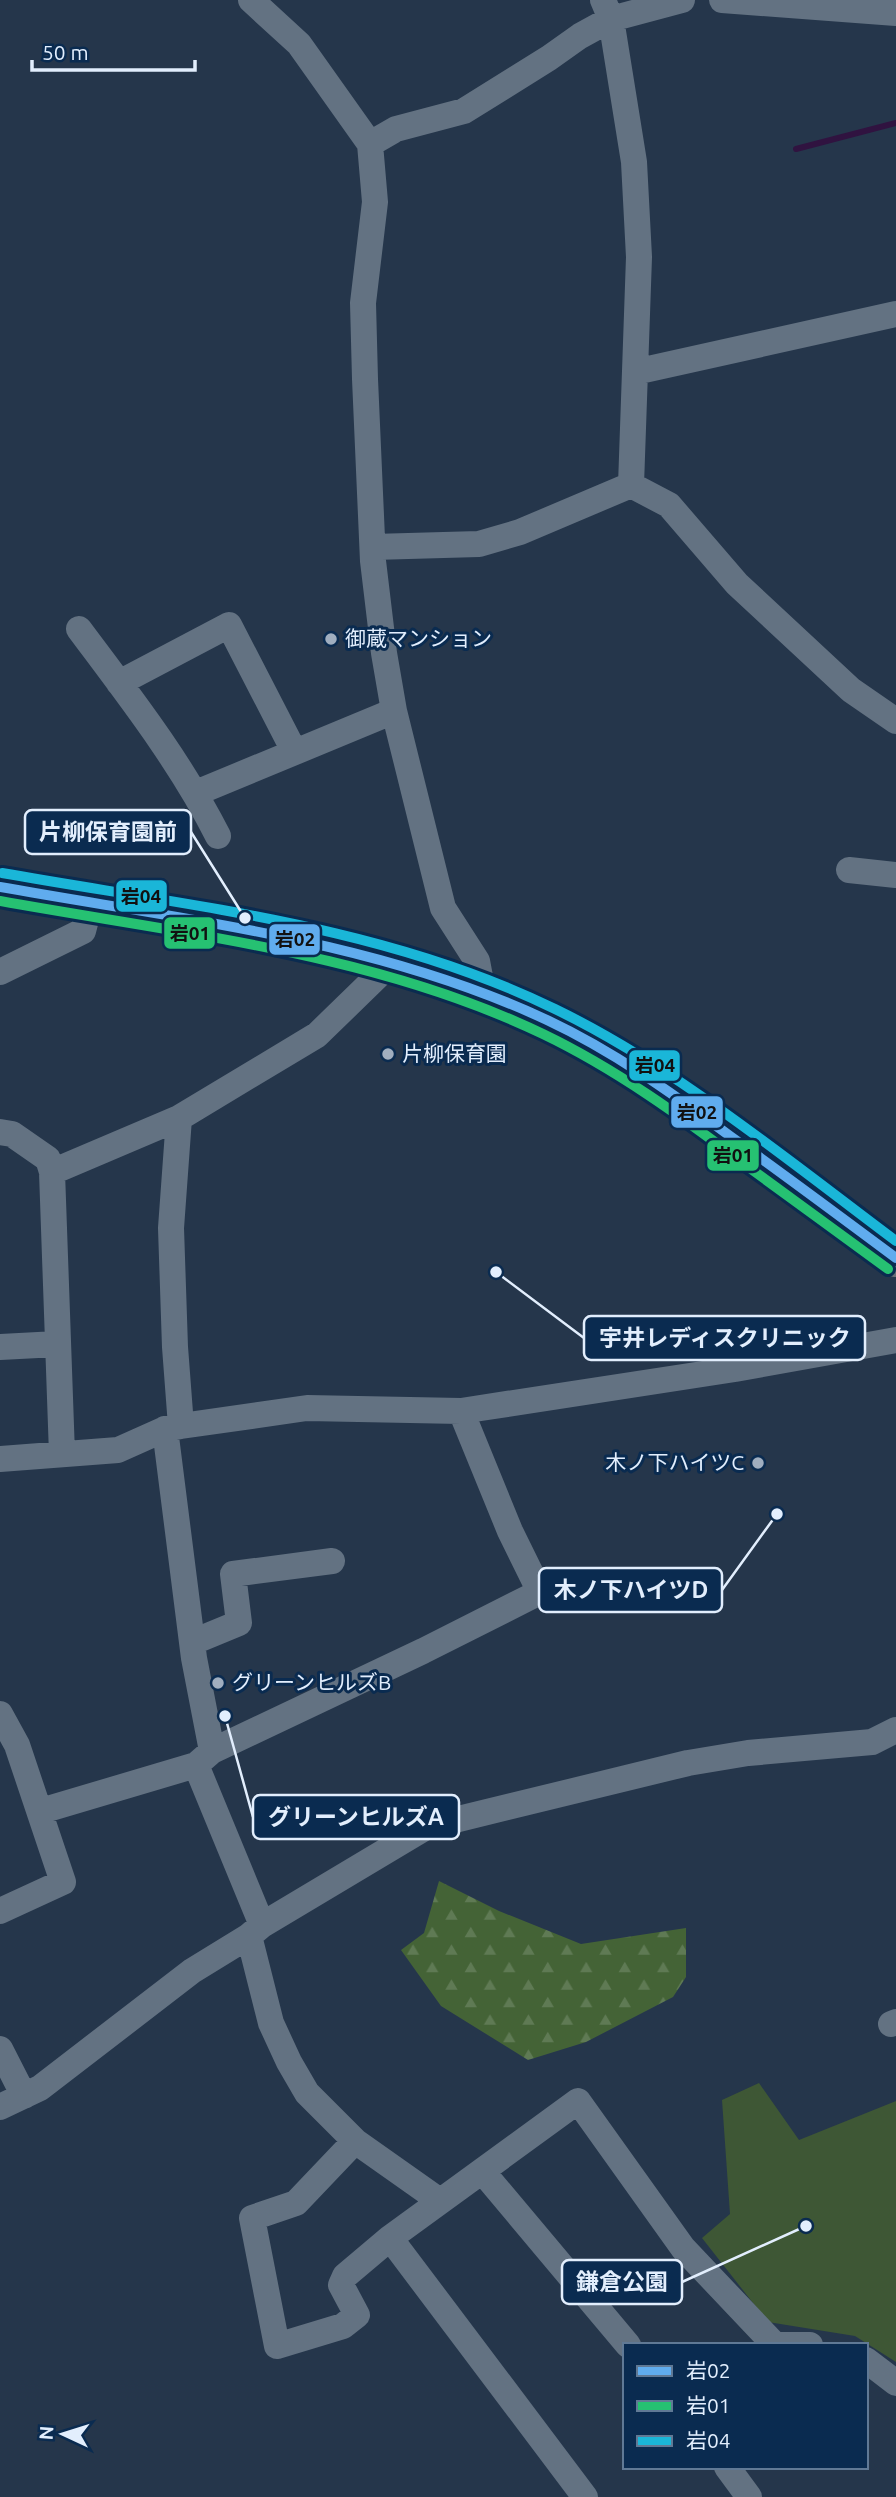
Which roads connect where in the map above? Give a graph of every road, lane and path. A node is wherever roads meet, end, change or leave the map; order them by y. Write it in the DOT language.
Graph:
graph roads {
  1 [pos="251,0"];
  2 [pos="682,0"];
  3 [pos="722,0"];
  4 [pos="607,9"];
  5 [pos="896,13"];
  6 [pos="370,144"];
  7 [pos="896,314"];
  8 [pos="635,372"];
  9 [pos="631,485"];
  10 [pos="373,547"];
  11 [pos="79,629"];
  12 [pos="118,682"];
  13 [pos="394,711"];
  14 [pos="896,721"];
  15 [pos="294,751"];
  16 [pos="196,793"];
  17 [pos="218,836"];
  18 [pos="849,870"];
  19 [pos="896,875"];
  20 [pos="0,887"];
  21 [pos="90,904"];
  22 [pos="391,963"];
  23 [pos="0,972"];
  24 [pos="484,993"];
  25 [pos="179,1118"];
  26 [pos="0,1132"];
  27 [pos="52,1172"];
  28 [pos="896,1258"];
  29 [pos="896,1340"];
  30 [pos="57,1344"];
  31 [pos="0,1347"];
  32 [pos="461,1411"];
  33 [pos="173,1427"];
  34 [pos="62,1454"];
  35 [pos="0,1459"];
  36 [pos="332,1561"];
  37 [pos="193,1642"];
  38 [pos="0,1714"];
  39 [pos="896,1730"];
  40 [pos="204,1758"];
  41 [pos="41,1811"];
  42 [pos="0,1911"];
  43 [pos="256,1930"];
  44 [pos="0,2049"];
  45 [pos="24,2096"];
  46 [pos="0,2107"];
  47 [pos="355,2141"];
  48 [pos="482,2171"];
  49 [pos="439,2201"];
  50 [pos="390,2238"];
  51 [pos="626,2343"];
  52 [pos="771,2343"];
  53 [pos="868,2362"];
  54 [pos="896,2383"];
  55 [pos="728,2469"];
  56 [pos="586,2497"];
  57 [pos="749,2497"];
  1 -- 6 [label="street"];
  2 -- 4 [label="street"];
  3 -- 5 [label="street"];
  4 -- 6 [label="street"];
  4 -- 8 [label="street"];
  6 -- 10 [label="street"];
  7 -- 8 [label="street"];
  8 -- 9 [label="street"];
  9 -- 10 [label="street"];
  9 -- 14 [label="street"];
  10 -- 13 [label="street"];
  11 -- 12 [label="street"];
  12 -- 15 [label="street"];
  12 -- 16 [label="street"];
  13 -- 15 [label="street"];
  13 -- 24 [label="street"];
  15 -- 16 [label="street"];
  16 -- 17 [label="street"];
  18 -- 19 [label="street"];
  20 -- 21 [label="main road"];
  21 -- 22 [label="main road"];
  21 -- 23 [label="street"];
  22 -- 24 [label="main road"];
  22 -- 25 [label="street"];
  24 -- 28 [label="main road"];
  25 -- 27 [label="street"];
  25 -- 33 [label="street"];
  26 -- 27 [label="street"];
  27 -- 30 [label="street"];
  29 -- 32 [label="street"];
  30 -- 31 [label="street"];
  30 -- 34 [label="street"];
  32 -- 33 [label="street"];
  32 -- 40 [label="street"];
  33 -- 34 [label="street"];
  33 -- 37 [label="street"];
  34 -- 35 [label="street"];
  36 -- 37 [label="street"];
  37 -- 40 [label="street"];
  38 -- 41 [label="street"];
  39 -- 43 [label="street"];
  40 -- 41 [label="street"];
  40 -- 43 [label="street"];
  41 -- 42 [label="street"];
  43 -- 45 [label="street"];
  43 -- 47 [label="street"];
  44 -- 45 [label="street"];
  45 -- 46 [label="street"];
  47 -- 49 [label="street"];
  47 -- 50 [label="street"];
  48 -- 49 [label="street"];
  48 -- 51 [label="street"];
  48 -- 52 [label="street"];
  49 -- 50 [label="street"];
  50 -- 56 [label="street"];
  53 -- 54 [label="street"];
  55 -- 57 [label="street"];
}
